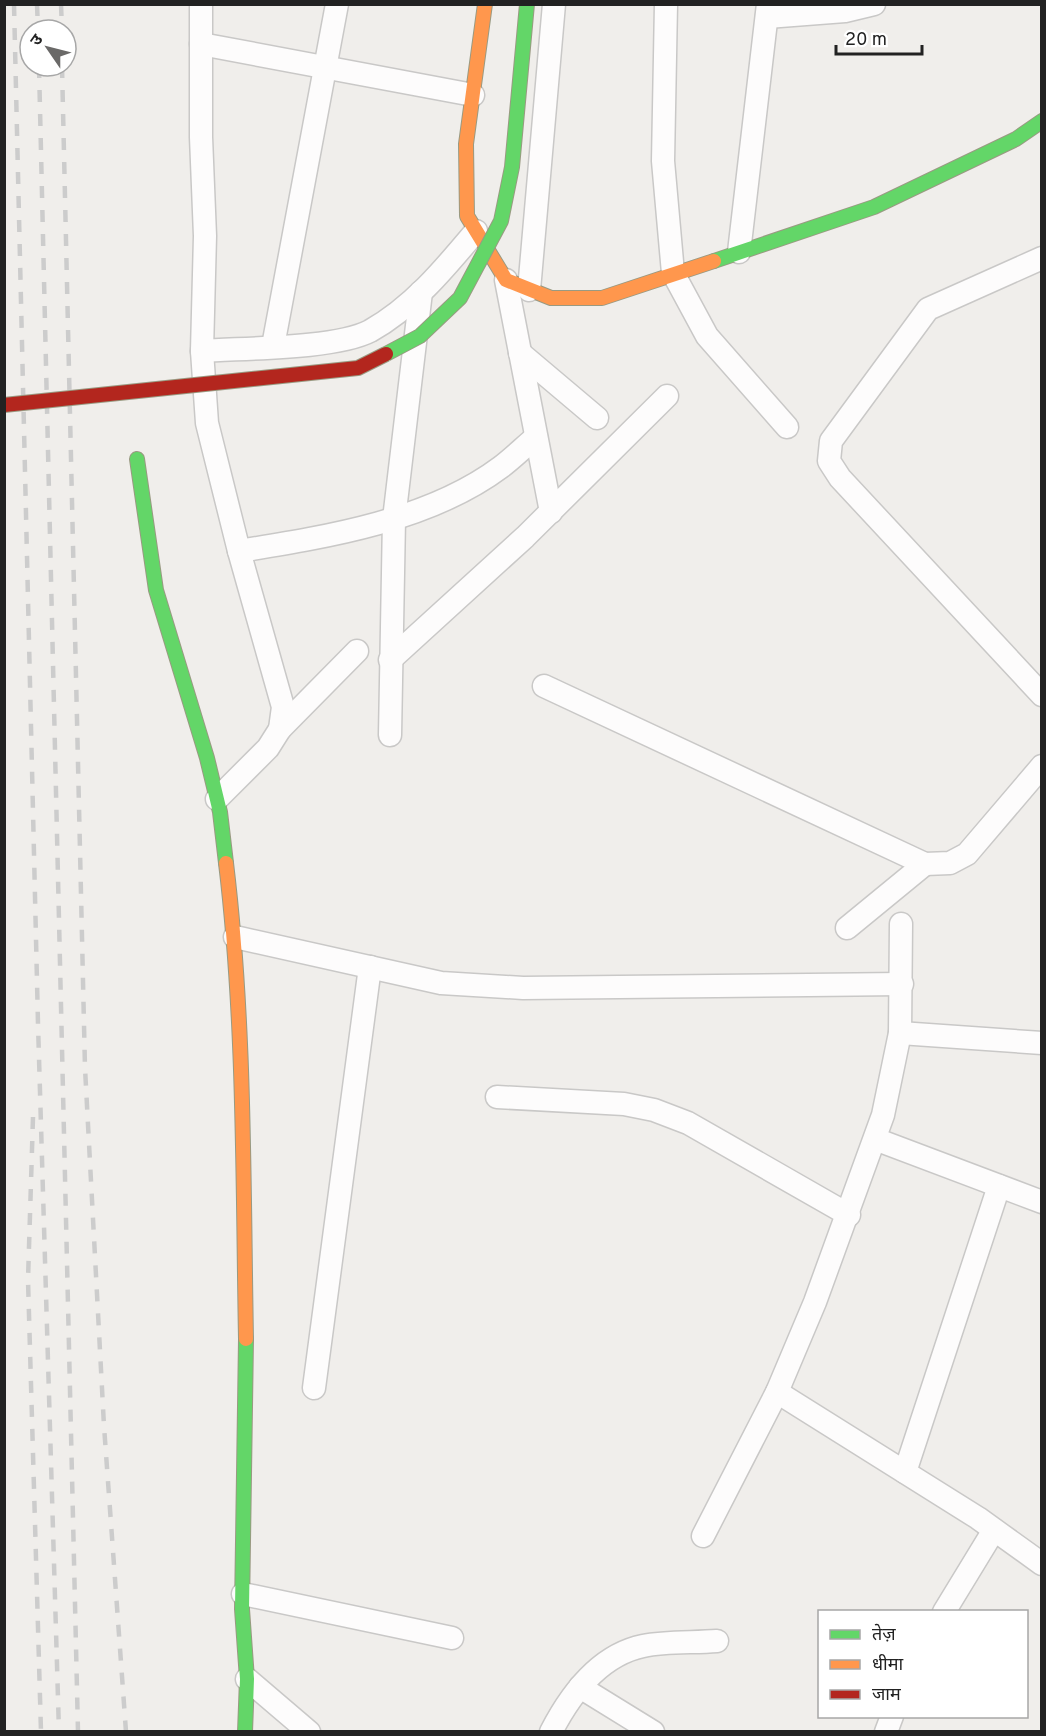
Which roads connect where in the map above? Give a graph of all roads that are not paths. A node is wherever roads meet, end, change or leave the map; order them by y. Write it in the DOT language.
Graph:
graph roads {
  1 [pos="201,4"];
  2 [pos="337,4"];
  3 [pos="485,4"];
  4 [pos="526,4"];
  5 [pos="554,4"];
  6 [pos="666,4"];
  7 [pos="873,4"];
  8 [pos="768,11"];
  9 [pos="201,44"];
  10 [pos="325,67"];
  11 [pos="473,95"];
  12 [pos="1041,122"];
  13 [pos="476,231"];
  14 [pos="739,252"];
  15 [pos="1041,258"];
  16 [pos="673,273"];
  17 [pos="506,280"];
  18 [pos="529,290"];
  19 [pos="421,292"];
  20 [pos="273,346"];
  21 [pos="201,351"];
  22 [pos="520,353"];
  23 [pos="667,396"];
  24 [pos="4,405"];
  25 [pos="597,418"];
  26 [pos="787,427"];
  27 [pos="536,437"];
  28 [pos="137,459"];
  29 [pos="550,512"];
  30 [pos="394,519"];
  31 [pos="239,551"];
  32 [pos="357,651"];
  33 [pos="390,660"];
  34 [pos="544,686"];
  35 [pos="1041,695"];
  36 [pos="280,729"];
  37 [pos="390,735"];
  38 [pos="1041,766"];
  39 [pos="217,799"];
  40 [pos="925,864"];
  41 [pos="902,924"];
  42 [pos="847,928"];
  43 [pos="235,937"];
  44 [pos="370,967"];
  45 [pos="902,984"];
  46 [pos="900,1033"];
  47 [pos="1041,1043"];
  48 [pos="497,1097"];
  49 [pos="875,1139"];
  50 [pos="999,1186"];
  51 [pos="1041,1202"];
  52 [pos="849,1215"];
  53 [pos="314,1388"];
  54 [pos="777,1392"];
  55 [pos="905,1472"];
  56 [pos="994,1530"];
  57 [pos="703,1536"];
  58 [pos="1041,1564"];
  59 [pos="243,1594"];
  60 [pos="945,1610"];
  61 [pos="452,1638"];
  62 [pos="717,1641"];
  63 [pos="247,1679"];
  64 [pos="580,1687"];
  65 [pos="245,1731"];
  66 [pos="309,1731"];
  67 [pos="551,1731"];
  68 [pos="653,1731"];
  1 -- 9 [label="street"];
  2 -- 10 [label="street"];
  3 -- 11 [label="street"];
  4 -- 24 [label="street, bridge"];
  5 -- 18 [label="street"];
  6 -- 16 [label="street"];
  7 -- 8 [label="street"];
  8 -- 14 [label="street"];
  9 -- 10 [label="street"];
  9 -- 21 [label="street"];
  10 -- 11 [label="street"];
  10 -- 20 [label="street"];
  11 -- 13 [label="street"];
  12 -- 14 [label="street"];
  13 -- 17 [label="street"];
  13 -- 19 [label="street"];
  14 -- 16 [label="street"];
  15 -- 35 [label="street"];
  16 -- 18 [label="street"];
  16 -- 26 [label="street"];
  17 -- 18 [label="street"];
  17 -- 22 [label="street"];
  19 -- 20 [label="street"];
  19 -- 30 [label="street"];
  20 -- 21 [label="street"];
  21 -- 31 [label="street"];
  22 -- 25 [label="street"];
  22 -- 27 [label="street"];
  23 -- 29 [label="street"];
  27 -- 29 [label="street"];
  27 -- 30 [label="street"];
  28 -- 39 [label="street"];
  29 -- 33 [label="street"];
  30 -- 31 [label="street"];
  30 -- 33 [label="street"];
  31 -- 36 [label="street"];
  32 -- 36 [label="street"];
  33 -- 37 [label="street"];
  34 -- 40 [label="street"];
  36 -- 39 [label="street"];
  38 -- 40 [label="street"];
  39 -- 43 [label="street"];
  40 -- 42 [label="street"];
  41 -- 45 [label="street"];
  43 -- 44 [label="street"];
  43 -- 59 [label="street"];
  44 -- 45 [label="street"];
  44 -- 53 [label="street"];
  45 -- 46 [label="street"];
  46 -- 47 [label="street"];
  46 -- 49 [label="street"];
  48 -- 52 [label="street"];
  49 -- 50 [label="street"];
  49 -- 52 [label="street"];
  50 -- 51 [label="street"];
  50 -- 55 [label="street"];
  52 -- 54 [label="street"];
  54 -- 55 [label="street"];
  54 -- 57 [label="street"];
  55 -- 56 [label="street"];
  56 -- 58 [label="street"];
  56 -- 60 [label="street"];
  59 -- 61 [label="street"];
  59 -- 63 [label="street"];
  62 -- 64 [label="street"];
  63 -- 65 [label="street"];
  63 -- 66 [label="street"];
  64 -- 67 [label="street"];
  64 -- 68 [label="street"];
}
